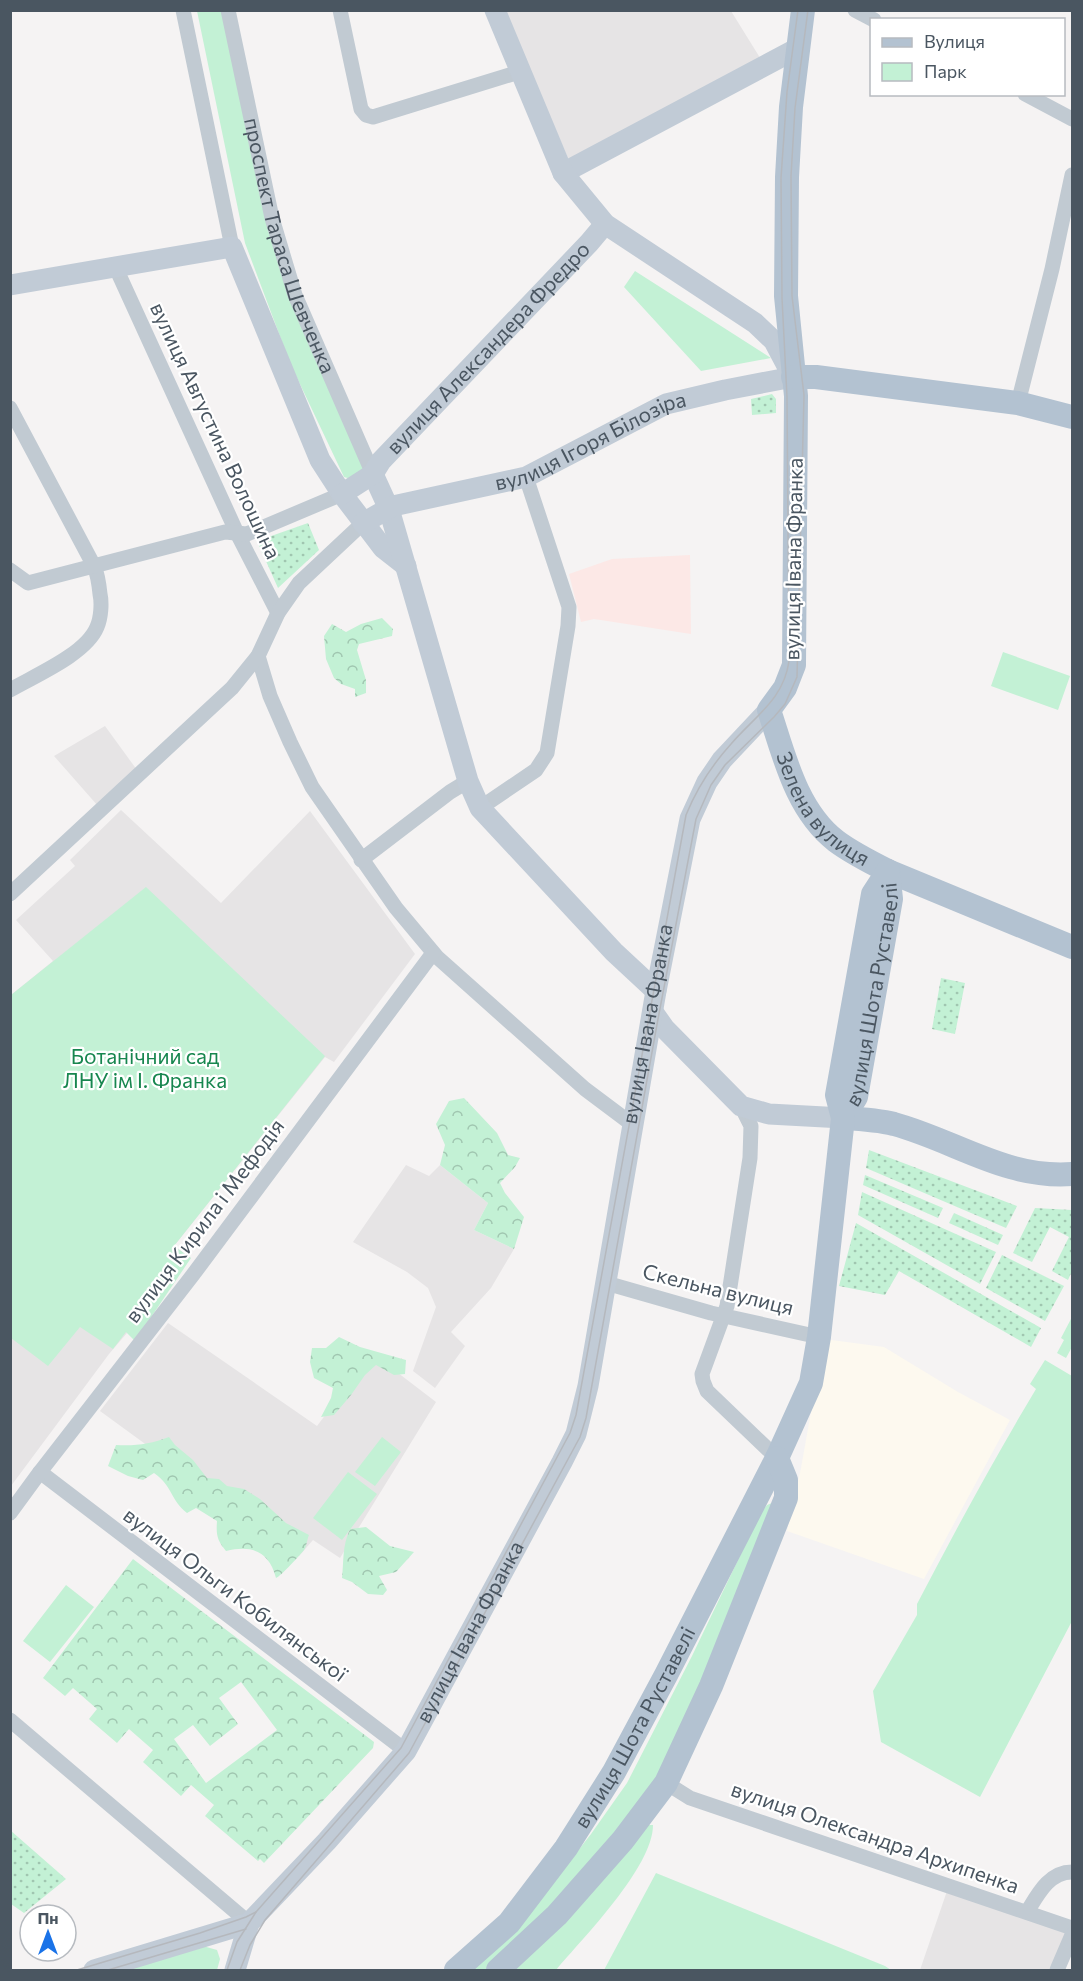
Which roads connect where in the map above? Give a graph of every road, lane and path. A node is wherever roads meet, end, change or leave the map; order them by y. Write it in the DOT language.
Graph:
graph roads {
  1 [pos="183,10"];
  2 [pos="228,10"];
  3 [pos="340,10"];
  4 [pos="495,10"];
  5 [pos="803,10"];
  6 [pos="855,10"];
  7 [pos="870,18"];
  8 [pos="798,48"];
  9 [pos="519,72"];
  10 [pos="1030,96"];
  11 [pos="1072,119"];
  12 [pos="563,173"];
  13 [pos="1072,175"];
  14 [pos="605,224"];
  15 [pos="232,247"];
  16 [pos="115,266"];
  17 [pos="10,285"];
  18 [pos="793,377"];
  19 [pos="1018,403"];
  20 [pos="10,408"];
  21 [pos="1072,417"];
  22 [pos="373,474"];
  23 [pos="526,477"];
  24 [pos="342,494"];
  25 [pos="389,509"];
  26 [pos="363,523"];
  27 [pos="237,532"];
  28 [pos="94,566"];
  29 [pos="406,567"];
  30 [pos="10,570"];
  31 [pos="278,613"];
  32 [pos="258,656"];
  33 [pos="10,690"];
  34 [pos="769,710"];
  35 [pos="468,781"];
  36 [pos="480,808"];
  37 [pos="361,860"];
  38 [pos="888,871"];
  39 [pos="10,894"];
  40 [pos="1072,946"];
  41 [pos="433,953"];
  42 [pos="656,991"];
  43 [pos="653,1012"];
  44 [pos="741,1106"];
  45 [pos="843,1118"];
  46 [pos="633,1125"];
  47 [pos="1072,1174"];
  48 [pos="605,1289"];
  49 [pos="724,1315"];
  50 [pos="819,1337"];
  51 [pos="777,1458"];
  52 [pos="40,1472"];
  53 [pos="10,1513"];
  54 [pos="10,1720"];
  55 [pos="406,1750"];
  56 [pos="666,1783"];
  57 [pos="1072,1872"];
  58 [pos="1028,1912"];
  59 [pos="249,1923"];
  60 [pos="1072,1928"];
  61 [pos="1072,1935"];
  62 [pos="94,1971"];
  63 [pos="235,1971"];
  64 [pos="456,1971"];
  65 [pos="498,1971"];
  66 [pos="1058,1971"];
  1 -- 15 [label="street, проспект Тараса Шевченка"];
  2 -- 22 [label="street, проспект Тараса Шевченка"];
  3 -- 9 [label="street"];
  4 -- 9 [label="main road"];
  5 -- 8 [label="main road, вулиця Івана Франка"];
  6 -- 7 [label="street"];
  8 -- 12 [label="main road"];
  8 -- 18 [label="main road, вулиця Івана Франка"];
  9 -- 12 [label="main road"];
  10 -- 11 [label="street"];
  12 -- 14 [label="main road"];
  13 -- 19 [label="street"];
  14 -- 18 [label="main road"];
  14 -- 22 [label="main road, вулиця Александера Фредро"];
  15 -- 16 [label="main road"];
  15 -- 24 [label="main road, проспект Тараса Шевченка"];
  16 -- 17 [label="main road"];
  16 -- 27 [label="street, вулиця Августина Волошина"];
  18 -- 19 [label="main road"];
  18 -- 23 [label="main road, вулиця Ігоря Білозіра"];
  18 -- 34 [label="main road, вулиця Івана Франка"];
  19 -- 21 [label="main road"];
  20 -- 28 [label="street"];
  22 -- 24 [label="main road"];
  22 -- 25 [label="main road, проспект Тараса Шевченка"];
  23 -- 25 [label="main road, вулиця Ігоря Білозіра"];
  23 -- 36 [label="street"];
  24 -- 26 [label="main road, проспект Тараса Шевченка"];
  24 -- 27 [label="street"];
  25 -- 26 [label="main road"];
  25 -- 29 [label="main road, проспект Тараса Шевченка"];
  26 -- 29 [label="main road, проспект Тараса Шевченка"];
  26 -- 31 [label="street"];
  27 -- 28 [label="street"];
  27 -- 31 [label="street, вулиця Августина Волошина"];
  28 -- 30 [label="street"];
  28 -- 33 [label="street"];
  29 -- 35 [label="main road, проспект Тараса Шевченка"];
  31 -- 32 [label="street"];
  32 -- 37 [label="street"];
  32 -- 39 [label="street"];
  34 -- 38 [label="main road, Зелена вулиця"];
  34 -- 42 [label="main road, вулиця Івана Франка"];
  35 -- 36 [label="main road, проспект Тараса Шевченка"];
  35 -- 37 [label="street"];
  36 -- 42 [label="main road, проспект Тараса Шевченка"];
  37 -- 41 [label="street"];
  38 -- 40 [label="main road, Зелена вулиця"];
  38 -- 45 [label="main road, вулиця Шота Руставелі"];
  41 -- 46 [label="street"];
  41 -- 52 [label="street, вулиця Кирила і Мефодія"];
  42 -- 43 [label="main road, вулиця Івана Франка"];
  43 -- 44 [label="main road"];
  43 -- 46 [label="main road, вулиця Івана Франка"];
  44 -- 45 [label="main road"];
  44 -- 49 [label="street"];
  45 -- 47 [label="main road"];
  45 -- 50 [label="main road, вулиця Шота Руставелі"];
  46 -- 48 [label="main road, вулиця Івана Франка"];
  48 -- 49 [label="street, Скельна вулиця"];
  48 -- 55 [label="main road, вулиця Івана Франка"];
  49 -- 50 [label="street, Скельна вулиця"];
  49 -- 51 [label="street"];
  50 -- 51 [label="main road, вулиця Шота Руставелі"];
  51 -- 56 [label="main road, вулиця Шота Руставелі"];
  51 -- 64 [label="main road, вулиця Шота Руставелі"];
  52 -- 53 [label="street, вулиця Кирила і Мефодія"];
  52 -- 55 [label="street, вулиця Ольги Кобилянської"];
  54 -- 59 [label="street"];
  55 -- 59 [label="main road, вулиця Івана Франка"];
  56 -- 58 [label="street, вулиця Олександра Архипенка"];
  56 -- 65 [label="main road, вулиця Шота Руставелі"];
  57 -- 58 [label="street"];
  58 -- 60 [label="street, вулиця Олександра Архипенка"];
  59 -- 62 [label="main road"];
  59 -- 63 [label="main road"];
  61 -- 66 [label="street"];
}
